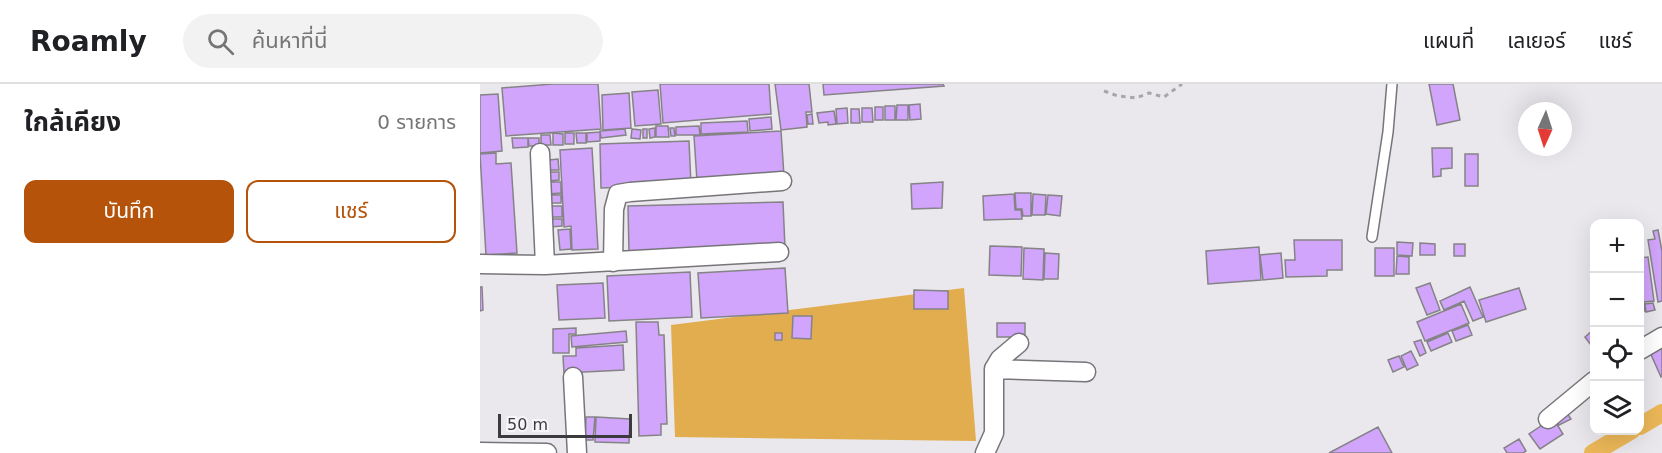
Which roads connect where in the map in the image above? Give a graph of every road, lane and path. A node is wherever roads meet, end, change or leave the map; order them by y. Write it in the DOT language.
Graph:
graph roads {
  1 [pos="1182,84"];
  2 [pos="1392,84"];
  3 [pos="1104,91"];
  4 [pos="540,153"];
  5 [pos="783,182"];
  6 [pos="1372,237"];
  7 [pos="779,252"];
  8 [pos="613,262"];
  9 [pos="480,264"];
  10 [pos="545,265"];
  11 [pos="1662,337"];
  12 [pos="1019,343"];
  13 [pos="1644,348"];
  14 [pos="994,369"];
  15 [pos="1086,372"];
  16 [pos="573,378"];
  17 [pos="1590,384"];
  18 [pos="1548,419"];
  19 [pos="480,452"];
  20 [pos="546,453"];
  21 [pos="577,453"];
  22 [pos="985,453"];
  1 -- 3 [label="path"];
  2 -- 6 [label="lane"];
  4 -- 10 [label="street"];
  5 -- 8 [label="street"];
  7 -- 8 [label="street"];
  8 -- 10 [label="street"];
  9 -- 10 [label="street"];
  11 -- 13 [label="street"];
  12 -- 14 [label="street"];
  14 -- 15 [label="street"];
  14 -- 22 [label="street"];
  16 -- 21 [label="street"];
  17 -- 18 [label="street"];
  19 -- 20 [label="street"];
}
